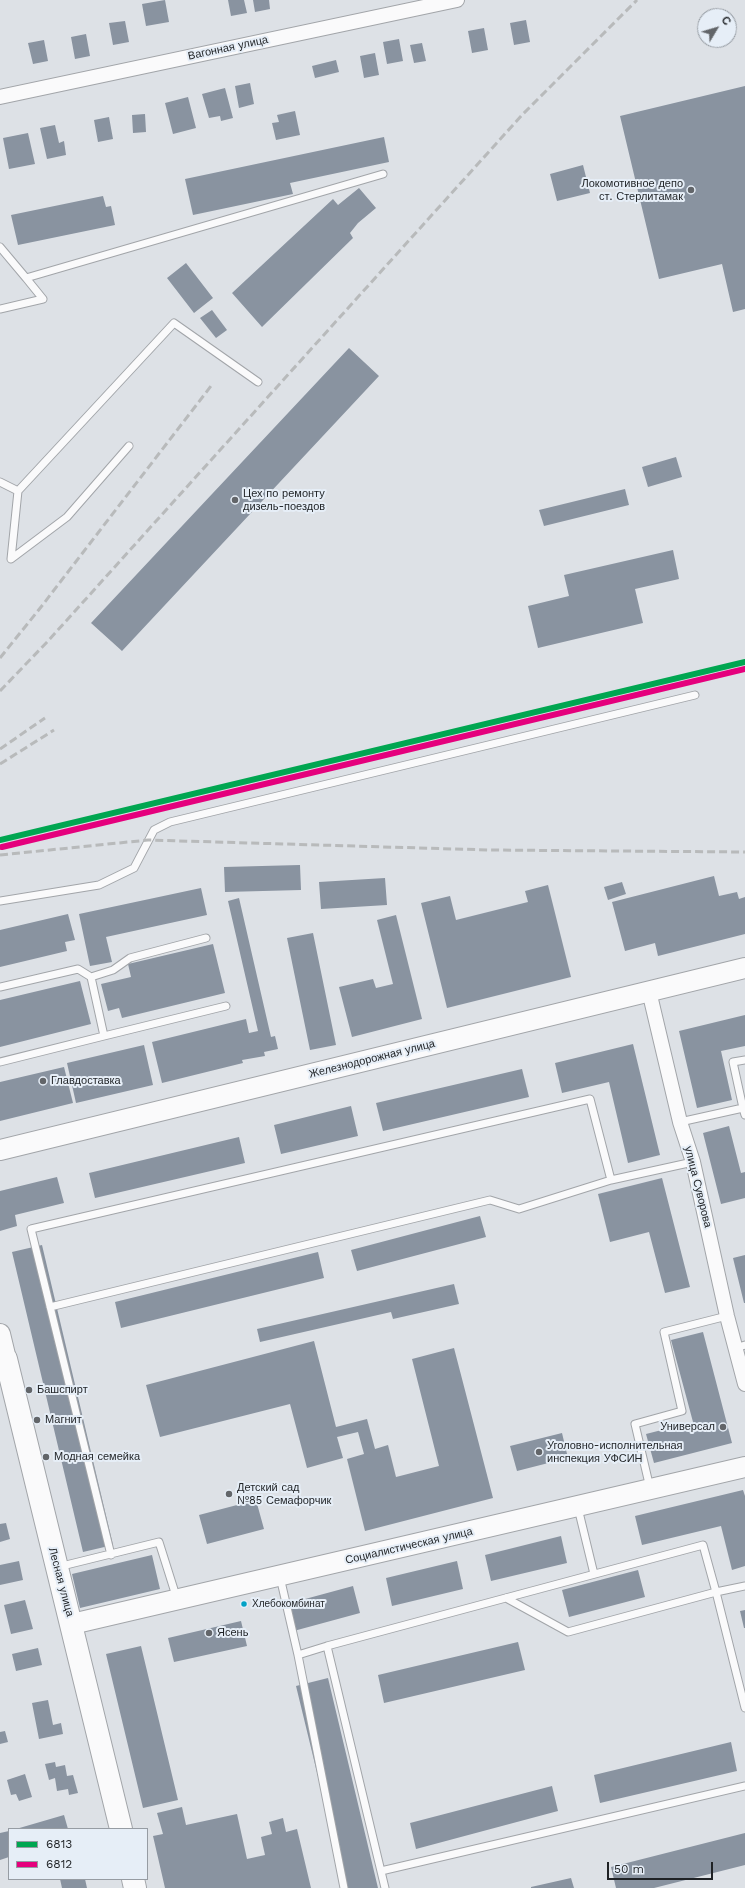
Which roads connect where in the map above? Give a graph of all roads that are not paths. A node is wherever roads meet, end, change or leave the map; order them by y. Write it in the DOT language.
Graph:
graph roads {
  1 [pos="457,0"];
  2 [pos="0,97"];
  3 [pos="383,174"];
  4 [pos="0,247"];
  5 [pos="26,278"];
  6 [pos="0,309"];
  7 [pos="258,382"];
  8 [pos="129,446"];
  9 [pos="0,482"];
  10 [pos="18,492"];
  11 [pos="695,695"];
  12 [pos="0,901"];
  13 [pos="206,938"];
  14 [pos="745,968"];
  15 [pos="91,977"];
  16 [pos="0,987"];
  17 [pos="649,991"];
  18 [pos="226,1006"];
  19 [pos="104,1036"];
  20 [pos="745,1060"];
  21 [pos="0,1062"];
  22 [pos="744,1111"];
  23 [pos="680,1122"];
  24 [pos="0,1150"];
  25 [pos="693,1162"];
  26 [pos="611,1180"];
  27 [pos="50,1307"];
  28 [pos="727,1316"];
  29 [pos="0,1334"];
  30 [pos="740,1347"];
  31 [pos="3,1359"];
  32 [pos="745,1384"];
  33 [pos="745,1467"];
  34 [pos="650,1489"];
  35 [pos="578,1506"];
  36 [pos="111,1555"];
  37 [pos="57,1568"];
  38 [pos="594,1574"];
  39 [pos="280,1576"];
  40 [pos="745,1586"];
  41 [pos="716,1592"];
  42 [pos="506,1598"];
  43 [pos="177,1599"];
  44 [pos="72,1624"];
  45 [pos="327,1646"];
  46 [pos="298,1655"];
  47 [pos="745,1708"];
  48 [pos="745,1786"];
  49 [pos="121,1828"];
  50 [pos="382,1872"];
  51 [pos="344,1888"];
  52 [pos="385,1888"];
  1 -- 2 [label="street, Вагонная улица"];
  3 -- 5 [label="lane"];
  4 -- 5 [label="lane"];
  5 -- 6 [label="lane"];
  7 -- 10 [label="lane"];
  8 -- 10 [label="lane"];
  9 -- 10 [label="lane"];
  11 -- 12 [label="lane"];
  13 -- 15 [label="lane"];
  14 -- 17 [label="main road, Железнодорожная улица"];
  15 -- 16 [label="lane"];
  15 -- 19 [label="lane"];
  17 -- 23 [label="street, улица Суворова"];
  17 -- 24 [label="main road, Железнодорожная улица"];
  18 -- 19 [label="lane"];
  19 -- 21 [label="lane"];
  20 -- 22 [label="lane"];
  22 -- 23 [label="lane"];
  23 -- 25 [label="street, улица Суворова"];
  25 -- 26 [label="lane"];
  25 -- 28 [label="street, улица Суворова"];
  26 -- 27 [label="lane"];
  26 -- 27 [label="lane"];
  27 -- 36 [label="lane"];
  28 -- 30 [label="street, улица Суворова"];
  28 -- 34 [label="lane"];
  29 -- 31 [label="main road, Лесная улица"];
  30 -- 32 [label="street, улица Суворова"];
  31 -- 37 [label="main road, Лесная улица"];
  33 -- 34 [label="main road, Социалистическая улица"];
  34 -- 35 [label="main road, Социалистическая улица"];
  35 -- 38 [label="lane"];
  35 -- 39 [label="main road, Социалистическая улица"];
  36 -- 37 [label="lane"];
  36 -- 43 [label="lane"];
  37 -- 44 [label="main road, Лесная улица"];
  38 -- 41 [label="lane"];
  38 -- 42 [label="lane"];
  39 -- 43 [label="main road, Социалистическая улица"];
  39 -- 46 [label="lane"];
  40 -- 41 [label="lane"];
  41 -- 42 [label="lane"];
  41 -- 47 [label="lane"];
  42 -- 45 [label="lane"];
  43 -- 44 [label="main road, Социалистическая улица"];
  44 -- 49 [label="main road, Лесная улица"];
  45 -- 46 [label="lane"];
  45 -- 50 [label="lane"];
  46 -- 51 [label="lane"];
  48 -- 50 [label="lane"];
  50 -- 52 [label="lane"];
}
